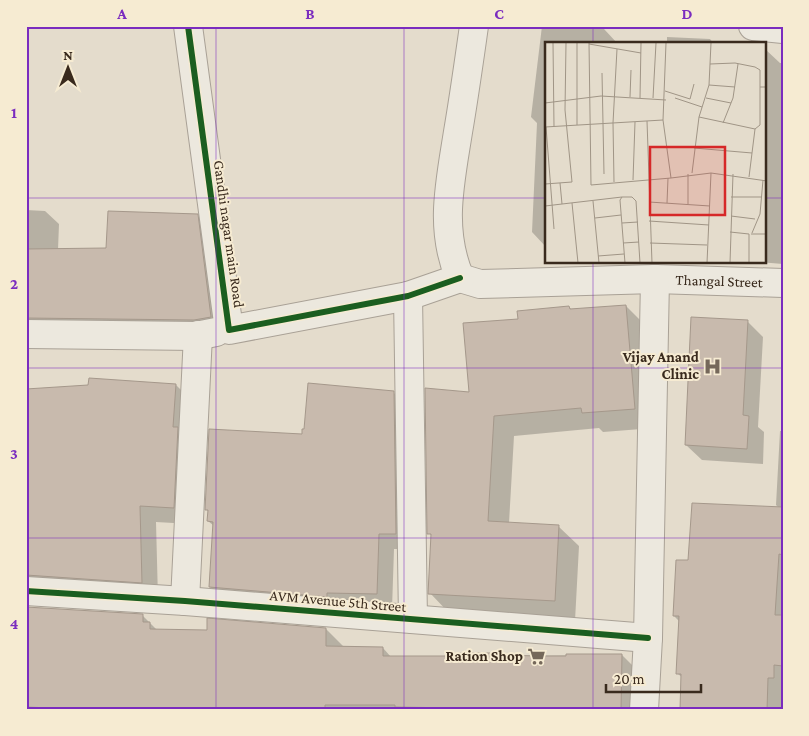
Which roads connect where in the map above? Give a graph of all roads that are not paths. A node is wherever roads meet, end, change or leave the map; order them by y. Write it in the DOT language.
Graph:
graph roads {
  1 [pos="188,26"];
  2 [pos="474,26"];
  3 [pos="753,26"];
  4 [pos="783,29"];
  5 [pos="460,278"];
  6 [pos="655,279"];
  7 [pos="783,283"];
  8 [pos="408,296"];
  9 [pos="229,330"];
  10 [pos="26,334"];
  11 [pos="198,335"];
  12 [pos="26,591"];
  13 [pos="185,601"];
  14 [pos="413,619"];
  15 [pos="648,638"];
  16 [pos="644,710"];
  1 -- 9 [label="street, Gandhi nagar main Road"];
  2 -- 5 [label="street"];
  3 -- 4 [label="street"];
  5 -- 6 [label="street, Thangal Street"];
  5 -- 8 [label="street, Gandhi nagar main Road"];
  6 -- 7 [label="street, Thangal Street"];
  6 -- 15 [label="street"];
  8 -- 9 [label="street, Gandhi nagar main Road"];
  8 -- 14 [label="street"];
  9 -- 11 [label="street"];
  10 -- 11 [label="street"];
  11 -- 13 [label="street"];
  12 -- 13 [label="street, AVM Avenue 5th Street"];
  13 -- 14 [label="street, AVM Avenue 5th Street"];
  14 -- 15 [label="street, AVM Avenue 5th Street"];
  15 -- 16 [label="street"];
}
